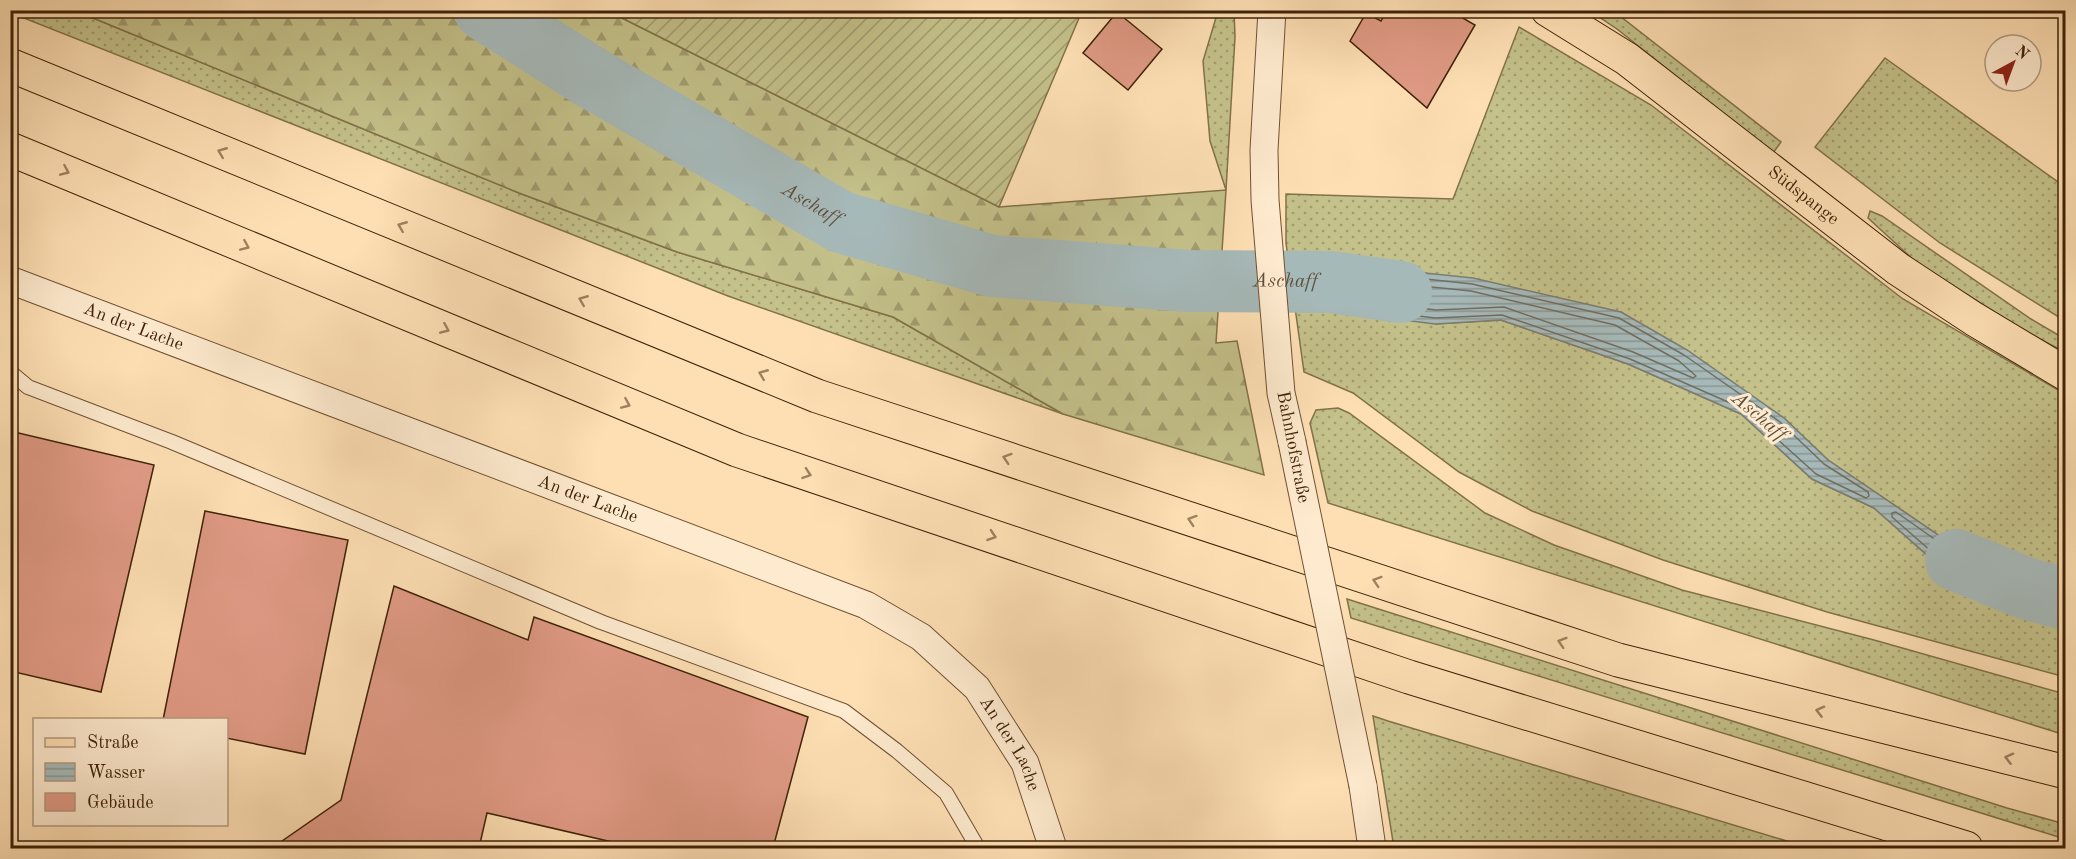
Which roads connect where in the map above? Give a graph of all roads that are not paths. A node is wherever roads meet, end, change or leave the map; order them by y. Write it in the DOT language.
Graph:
graph roads {
  1 [pos="1272,10"];
  2 [pos="1282,10"];
  3 [pos="1548,10"];
  4 [pos="1272,39"];
  5 [pos="10,65"];
  6 [pos="10,148"];
  7 [pos="10,280"];
  8 [pos="10,372"];
  9 [pos="2066,374"];
  10 [pos="2066,772"];
  11 [pos="978,849"];
  12 [pos="1053,849"];
  13 [pos="1372,849"];
  14 [pos="1966,849"];
  1 -- 4 [label="street, Bahnhofstraße"];
  2 -- 4 [label="street, Bahnhofstraße"];
  3 -- 9 [label="main road, Südspange"];
  4 -- 13 [label="street, Bahnhofstraße, bridge"];
  10 -- 5 [label="main road, one-way"];
  6 -- 14 [label="main road, one-way"];
  7 -- 12 [label="street, An der Lache"];
  8 -- 11 [label="lane"];
}
